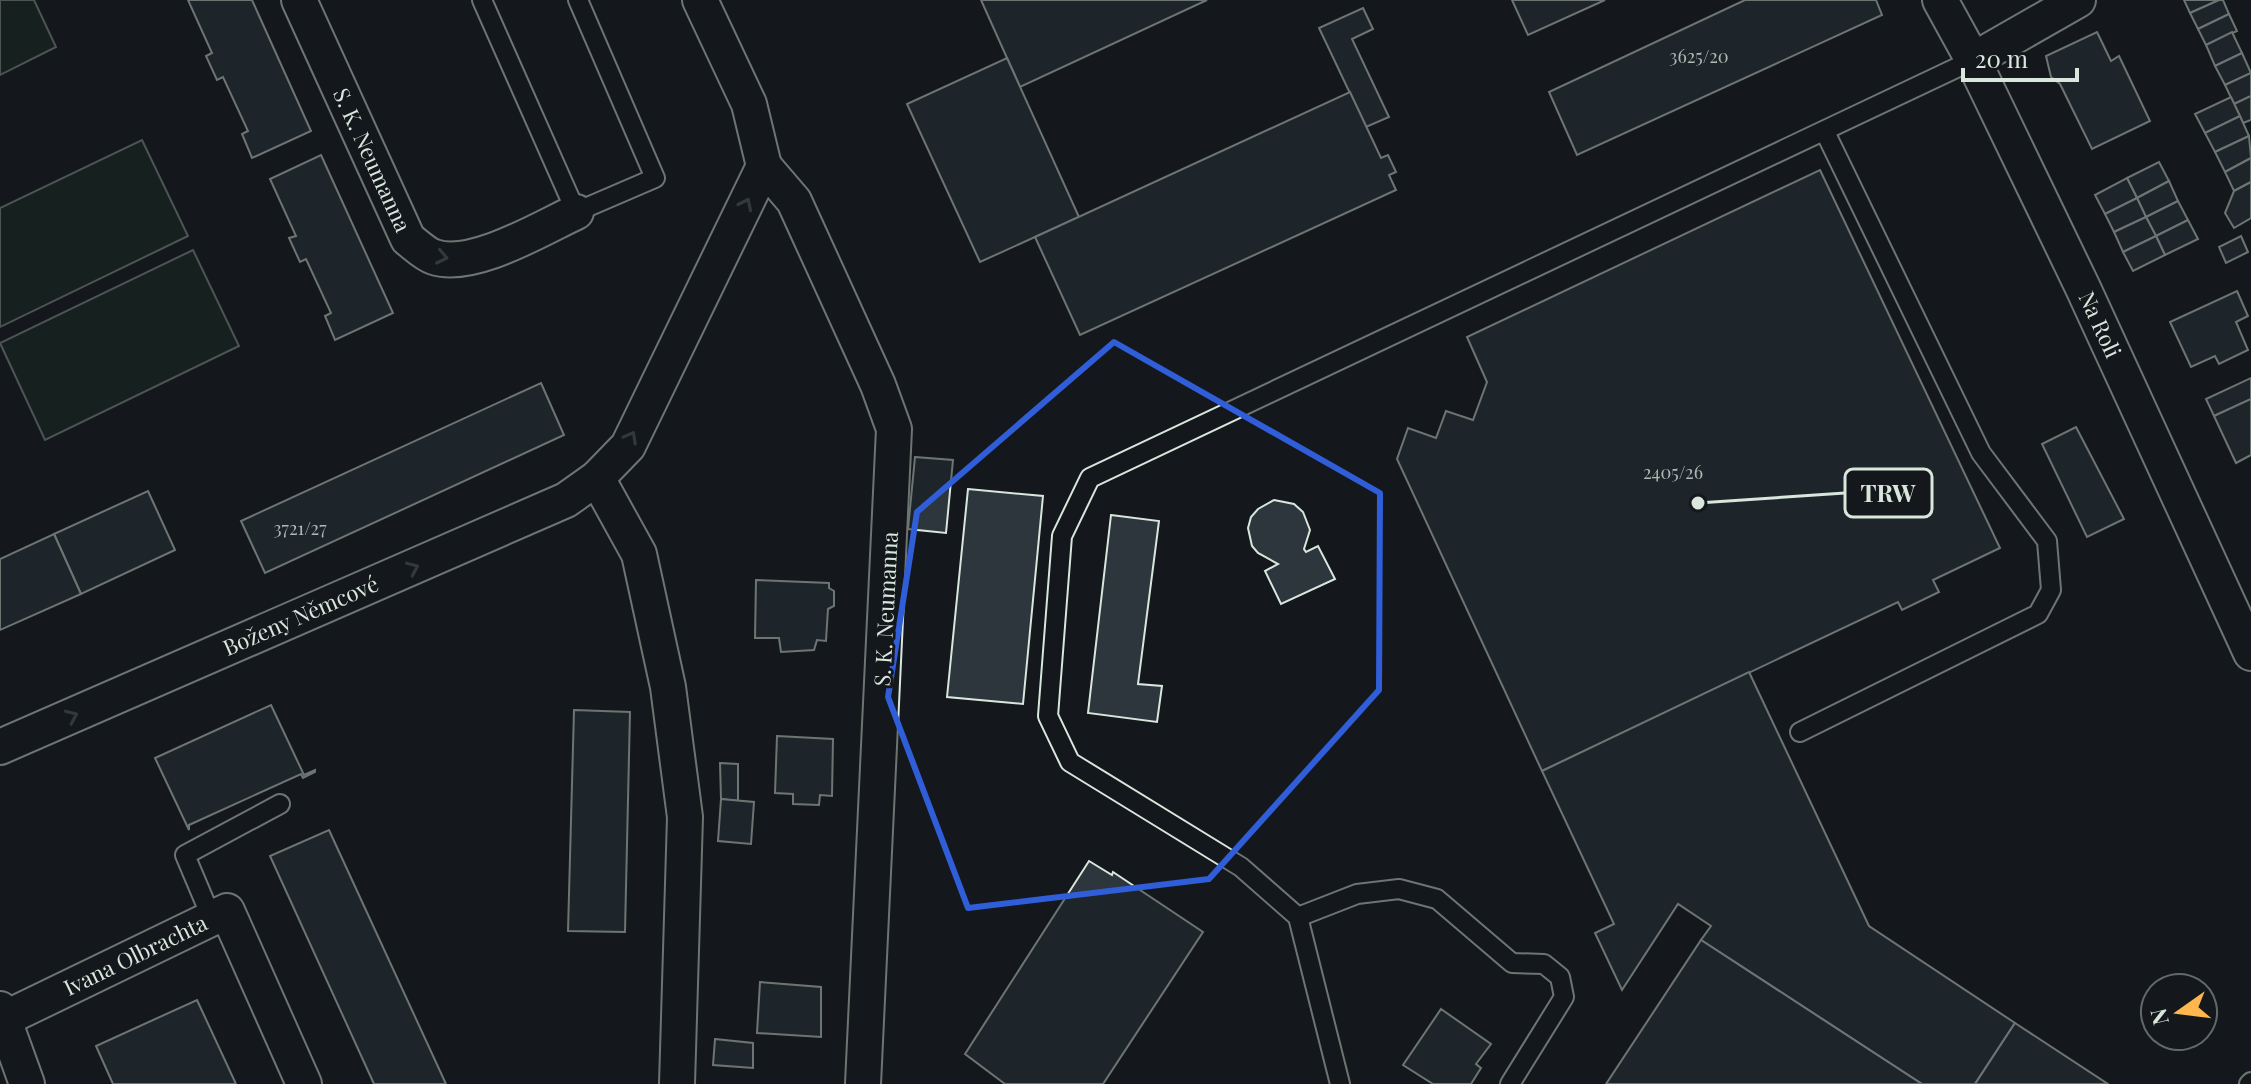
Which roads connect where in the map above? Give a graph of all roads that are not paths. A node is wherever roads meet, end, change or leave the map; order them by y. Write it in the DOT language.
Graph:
graph roads {
  1 [pos="299,0"];
  2 [pos="482,0"];
  3 [pos="578,0"];
  4 [pos="700,0"];
  5 [pos="1940,0"];
  6 [pos="2078,0"];
  7 [pos="1973,60"];
  8 [pos="1825,132"];
  9 [pos="764,166"];
  10 [pos="576,212"];
  11 [pos="597,478"];
  12 [pos="2251,653"];
  13 [pos="1800,732"];
  14 [pos="0,747"];
  15 [pos="280,804"];
  16 [pos="1298,917"];
  17 [pos="212,919"];
  18 [pos="2,1014"];
  19 [pos="27,1084"];
  20 [pos="304,1084"];
  21 [pos="677,1084"];
  22 [pos="863,1084"];
  23 [pos="1340,1084"];
  24 [pos="1510,1084"];
  1 -- 10 [label="street, S. K. Neumanna, one-way"];
  2 -- 10 [label="lane"];
  3 -- 10 [label="lane"];
  4 -- 9 [label="street"];
  5 -- 7 [label="street, Na Roli"];
  6 -- 7 [label="street"];
  7 -- 8 [label="lane"];
  7 -- 12 [label="street, Na Roli"];
  8 -- 13 [label="lane"];
  8 -- 16 [label="lane"];
  11 -- 9 [label="street, Boženy Němcové, one-way"];
  9 -- 22 [label="street, S. K. Neumanna"];
  14 -- 11 [label="street, Boženy Němcové, one-way"];
  11 -- 21 [label="street"];
  15 -- 17 [label="lane"];
  16 -- 23 [label="lane"];
  16 -- 24 [label="lane"];
  17 -- 18 [label="street, Ivana Olbrachta"];
  17 -- 20 [label="street, Ivana Olbrachta"];
  18 -- 19 [label="street, Ivana Olbrachta"];
}
